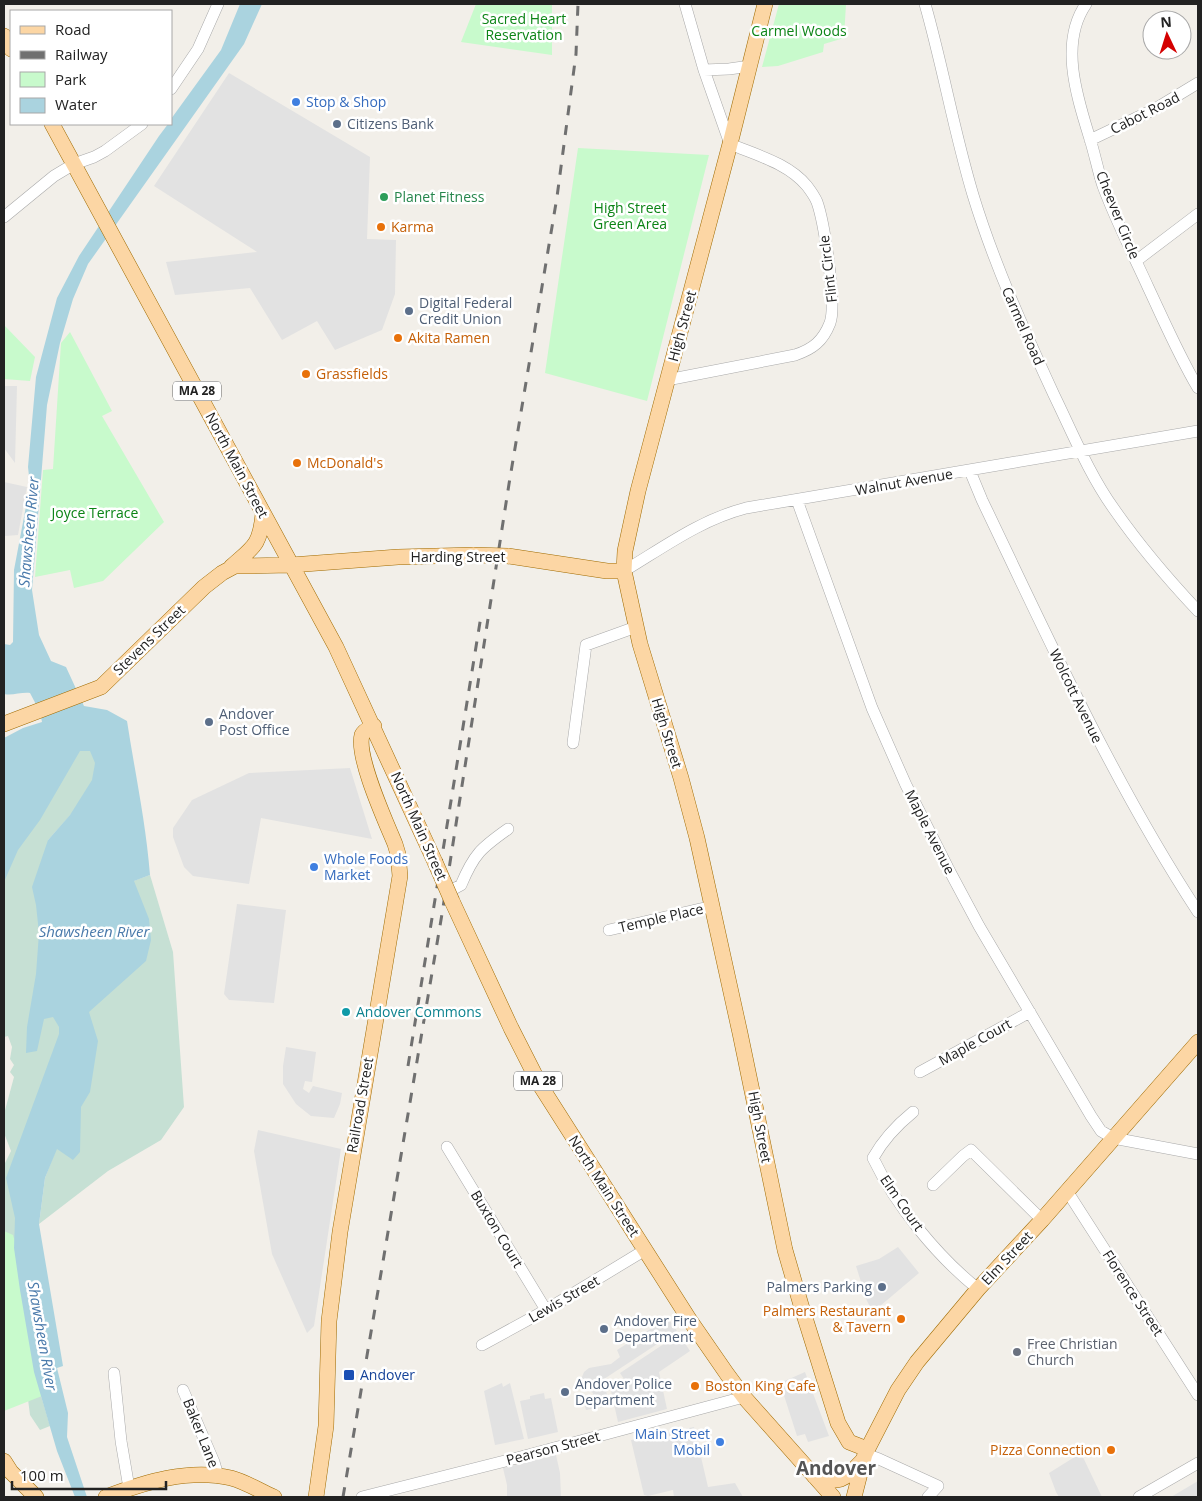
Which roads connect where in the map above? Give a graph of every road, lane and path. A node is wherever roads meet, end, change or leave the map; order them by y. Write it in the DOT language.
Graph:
graph roads {
  1 [pos="218,4"];
  2 [pos="685,4"];
  3 [pos="765,4"];
  4 [pos="925,4"];
  5 [pos="1086,4"];
  6 [pos="750,66"];
  7 [pos="704,70"];
  8 [pos="1198,83"];
  9 [pos="172,87"];
  10 [pos="53,125"];
  11 [pos="141,125"];
  12 [pos="1090,140"];
  13 [pos="730,144"];
  14 [pos="74,164"];
  15 [pos="1198,214"];
  16 [pos="4,217"];
  17 [pos="1136,261"];
  18 [pos="667,380"];
  19 [pos="1198,388"];
  20 [pos="1198,432"];
  21 [pos="1080,452"];
  22 [pos="970,471"];
  23 [pos="797,500"];
  24 [pos="263,514"];
  25 [pos="291,565"];
  26 [pos="231,567"];
  27 [pos="624,571"];
  28 [pos="1198,611"];
  29 [pos="636,627"];
  30 [pos="4,724"];
  31 [pos="374,726"];
  32 [pos="573,743"];
  33 [pos="508,829"];
  34 [pos="450,896"];
  35 [pos="713,906"];
  36 [pos="1198,912"];
  37 [pos="609,930"];
  38 [pos="1030,1012"];
  39 [pos="1198,1042"];
  40 [pos="920,1072"];
  41 [pos="913,1112"];
  42 [pos="1113,1138"];
  43 [pos="447,1148"];
  44 [pos="1198,1154"];
  45 [pos="933,1185"];
  46 [pos="1067,1192"];
  47 [pos="1042,1220"];
  48 [pos="645,1250"];
  49 [pos="978,1289"];
  50 [pos="546,1310"];
  51 [pos="482,1345"];
  52 [pos="114,1373"];
  53 [pos="183,1390"];
  54 [pos="1198,1395"];
  55 [pos="744,1397"];
  56 [pos="865,1454"];
  57 [pos="4,1461"];
  58 [pos="1198,1463"];
  59 [pos="218,1476"];
  60 [pos="814,1476"];
  61 [pos="129,1488"];
  62 [pos="36,1497"];
  63 [pos="106,1497"];
  64 [pos="274,1497"];
  65 [pos="316,1497"];
  66 [pos="362,1497"];
  67 [pos="833,1497"];
  68 [pos="854,1497"];
  69 [pos="928,1497"];
  70 [pos="1139,1497"];
  1 -- 9 [label="street"];
  2 -- 7 [label="street"];
  3 -- 6 [label="main road, High Street"];
  4 -- 21 [label="street, Carmel Road"];
  5 -- 12 [label="street, Cheever Circle"];
  6 -- 7 [label="street"];
  6 -- 13 [label="main road, High Street"];
  7 -- 13 [label="street"];
  8 -- 12 [label="street, Cabot Road"];
  10 -- 14 [label="main road, North Main Street / MA 28"];
  11 -- 14 [label="street"];
  12 -- 17 [label="street, Cheever Circle"];
  13 -- 18 [label="main road, High Street"];
  13 -- 18 [label="street, Flint Circle"];
  14 -- 16 [label="street"];
  14 -- 24 [label="main road, North Main Street / MA 28"];
  15 -- 17 [label="street"];
  17 -- 19 [label="street, Cheever Circle"];
  18 -- 27 [label="main road, High Street"];
  20 -- 21 [label="street, Walnut Avenue"];
  21 -- 22 [label="street, Walnut Avenue"];
  21 -- 28 [label="street, Carmel Road"];
  22 -- 23 [label="street, Walnut Avenue"];
  22 -- 36 [label="street, Wolcott Avenue"];
  23 -- 27 [label="street, Walnut Avenue"];
  23 -- 38 [label="street, Maple Avenue"];
  24 -- 25 [label="main road, North Main Street / MA 28"];
  24 -- 26 [label="main road, Stevens Street"];
  25 -- 26 [label="main road"];
  25 -- 27 [label="main road, Harding Street, bridge"];
  25 -- 31 [label="main road, North Main Street / MA 28"];
  26 -- 30 [label="main road, Stevens Street"];
  27 -- 29 [label="main road, High Street"];
  29 -- 32 [label="street"];
  29 -- 35 [label="main road, High Street"];
  31 -- 34 [label="main road, North Main Street / MA 28, bridge"];
  31 -- 65 [label="main road, Railroad Street"];
  33 -- 34 [label="street"];
  34 -- 48 [label="main road, North Main Street / MA 28"];
  35 -- 37 [label="street, Temple Place"];
  35 -- 56 [label="main road, High Street"];
  38 -- 40 [label="street, Maple Court"];
  38 -- 42 [label="street, Maple Avenue"];
  39 -- 42 [label="main road, Elm Street"];
  41 -- 49 [label="street, Elm Court"];
  42 -- 44 [label="street"];
  42 -- 46 [label="main road, Elm Street"];
  43 -- 50 [label="street, Buxton Court"];
  45 -- 47 [label="street"];
  46 -- 47 [label="main road, Elm Street"];
  46 -- 54 [label="street, Florence Street"];
  47 -- 49 [label="main road, Elm Street"];
  48 -- 50 [label="street, Lewis Street"];
  48 -- 55 [label="main road, North Main Street / MA 28"];
  49 -- 56 [label="main road, Elm Street"];
  50 -- 51 [label="street, Lewis Street"];
  52 -- 61 [label="street"];
  53 -- 59 [label="street, Baker Lane"];
  55 -- 60 [label="main road, North Main Street / MA 28"];
  55 -- 66 [label="street, Pearson Street"];
  56 -- 60 [label="main road"];
  56 -- 68 [label="main road, Elm Street"];
  56 -- 69 [label="street"];
  57 -- 62 [label="main road"];
  58 -- 70 [label="street"];
  59 -- 61 [label="main road"];
  59 -- 64 [label="main road"];
  60 -- 67 [label="main road, North Main Street / MA 28"];
  61 -- 63 [label="main road"];
}
